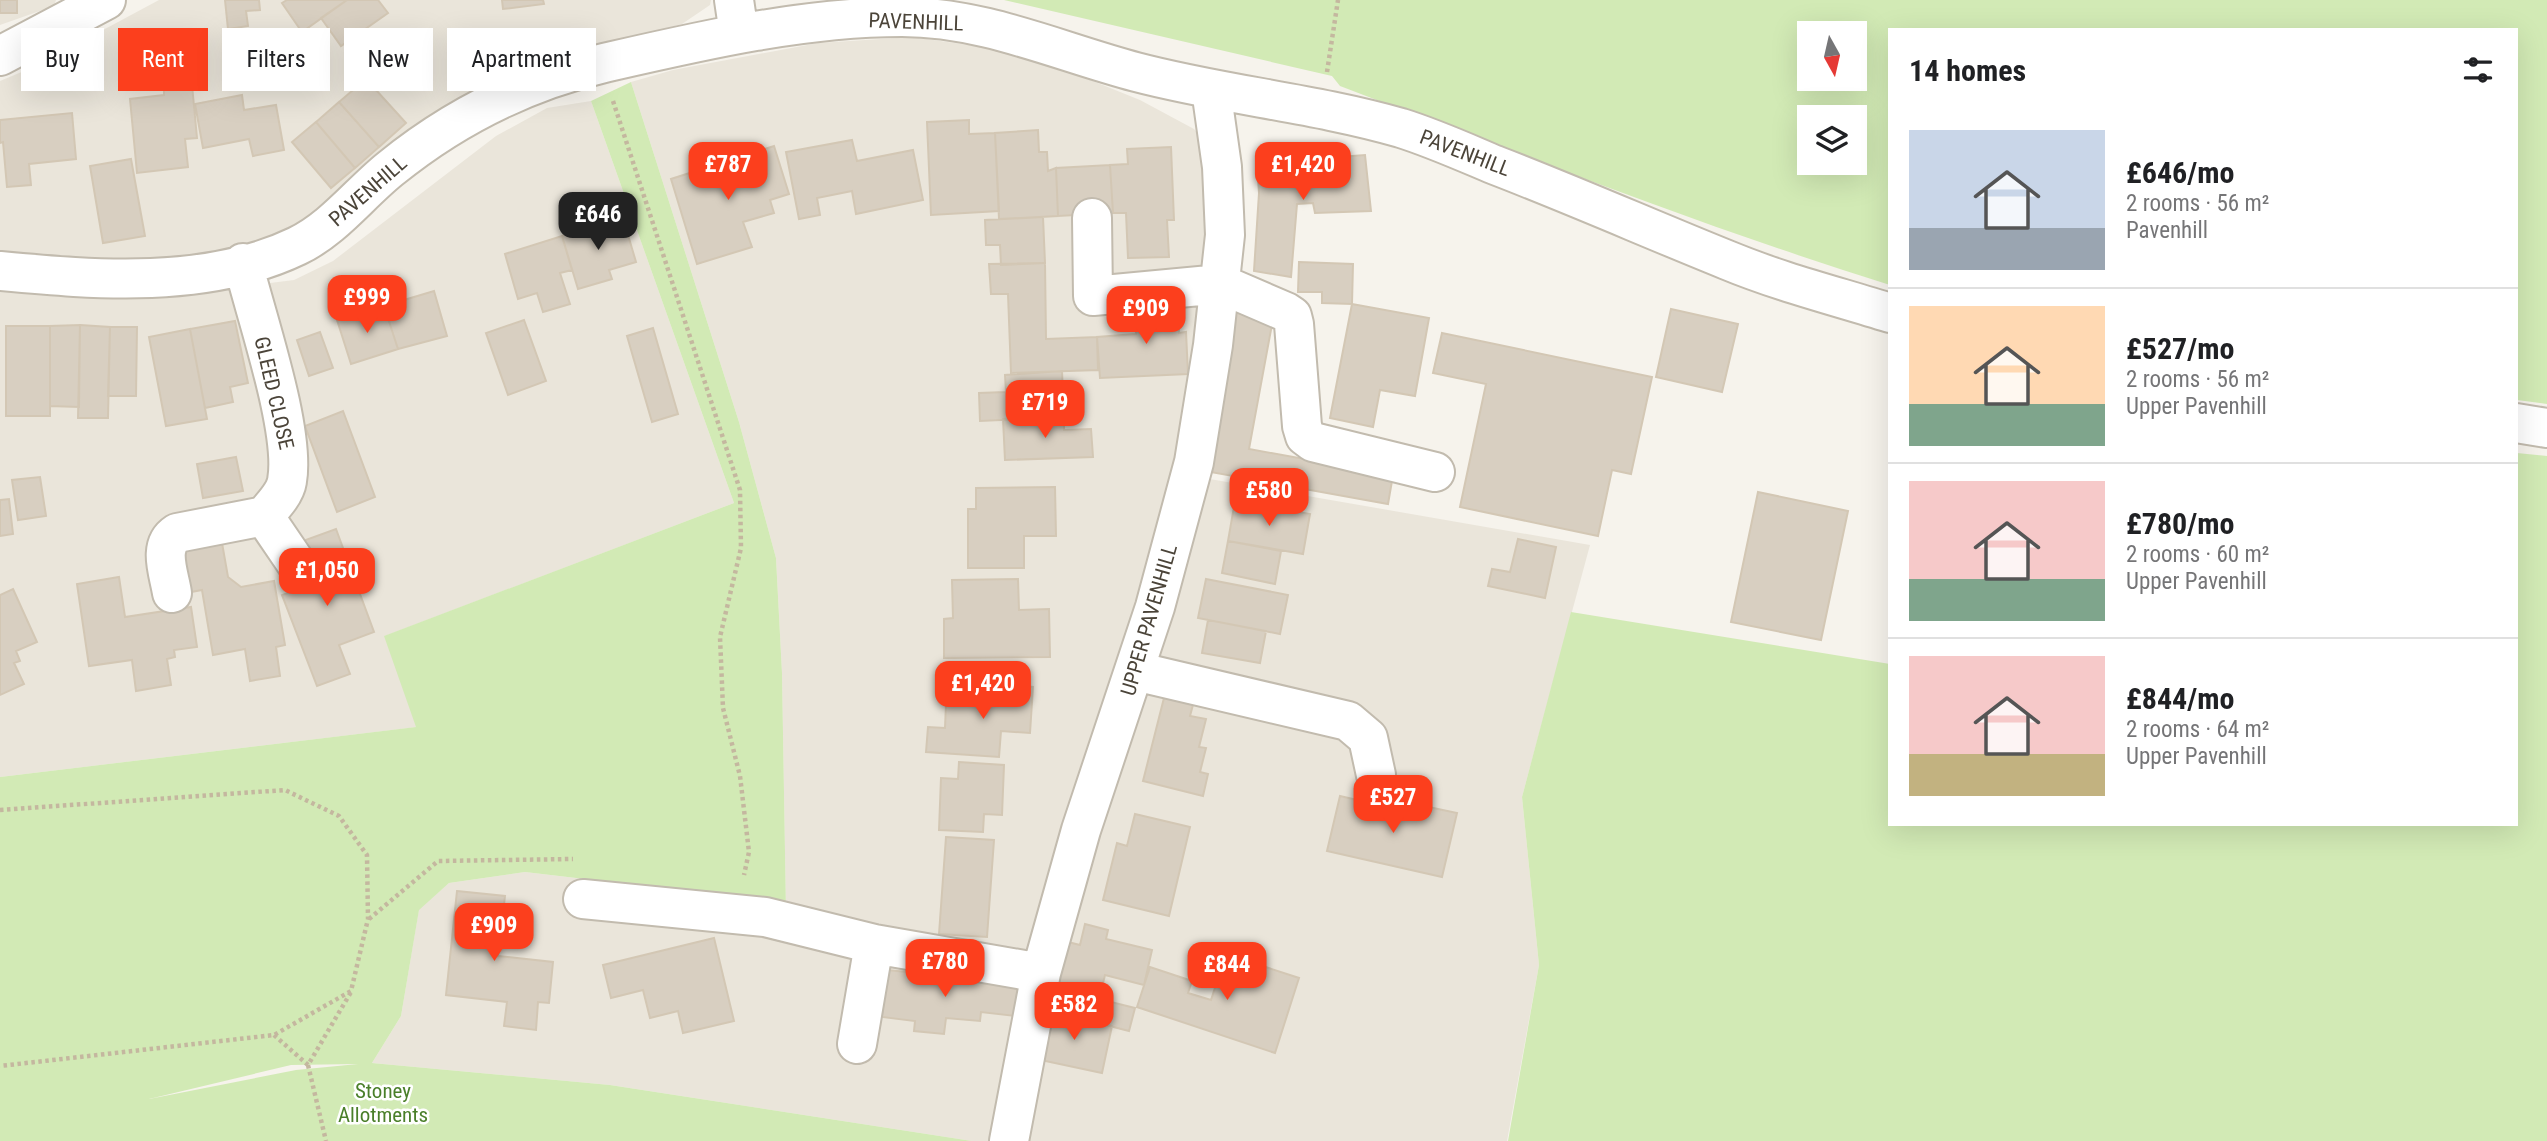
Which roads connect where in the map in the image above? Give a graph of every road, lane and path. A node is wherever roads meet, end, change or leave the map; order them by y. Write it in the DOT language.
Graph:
graph roads {
  1 [pos="106,0"];
  2 [pos="1338,0"];
  3 [pos="736,17"];
  4 [pos="0,55"];
  5 [pos="601,64"];
  6 [pos="1211,89"];
  7 [pos="1322,108"];
  8 [pos="1092,218"];
  9 [pos="243,264"];
  10 [pos="0,271"];
  11 [pos="1221,284"];
  12 [pos="1888,312"];
  13 [pos="2518,423"];
  14 [pos="2547,428"];
  15 [pos="1435,472"];
  16 [pos="264,516"];
  17 [pos="296,563"];
  18 [pos="172,593"];
  19 [pos="1135,671"];
  20 [pos="1376,775"];
  21 [pos="0,810"];
  22 [pos="743,878"];
  23 [pos="583,898"];
  24 [pos="874,944"];
  25 [pos="1041,973"];
  26 [pos="351,991"];
  27 [pos="274,1035"];
  28 [pos="857,1045"];
  29 [pos="308,1065"];
  30 [pos="0,1066"];
  31 [pos="326,1141"];
  32 [pos="1009,1141"];
  1 -- 4 [label="street"];
  2 -- 7 [label="path"];
  3 -- 5 [label="street, PAVENHILL"];
  3 -- 6 [label="street, PAVENHILL"];
  5 -- 9 [label="street, PAVENHILL"];
  5 -- 22 [label="path"];
  6 -- 7 [label="street, PAVENHILL"];
  6 -- 11 [label="street, UPPER PAVENHILL"];
  7 -- 12 [label="street, PAVENHILL"];
  8 -- 11 [label="street"];
  9 -- 10 [label="street, PAVENHILL"];
  9 -- 16 [label="street, GLEED CLOSE"];
  11 -- 15 [label="street"];
  11 -- 19 [label="street, UPPER PAVENHILL"];
  13 -- 14 [label="street"];
  16 -- 17 [label="street"];
  16 -- 18 [label="street"];
  19 -- 20 [label="street"];
  19 -- 25 [label="street, UPPER PAVENHILL"];
  21 -- 26 [label="path"];
  23 -- 24 [label="street"];
  24 -- 25 [label="street"];
  24 -- 28 [label="street"];
  25 -- 32 [label="street, UPPER PAVENHILL"];
  26 -- 27 [label="path"];
  26 -- 29 [label="path"];
  27 -- 29 [label="path"];
  27 -- 30 [label="path"];
  29 -- 31 [label="path"];
}
